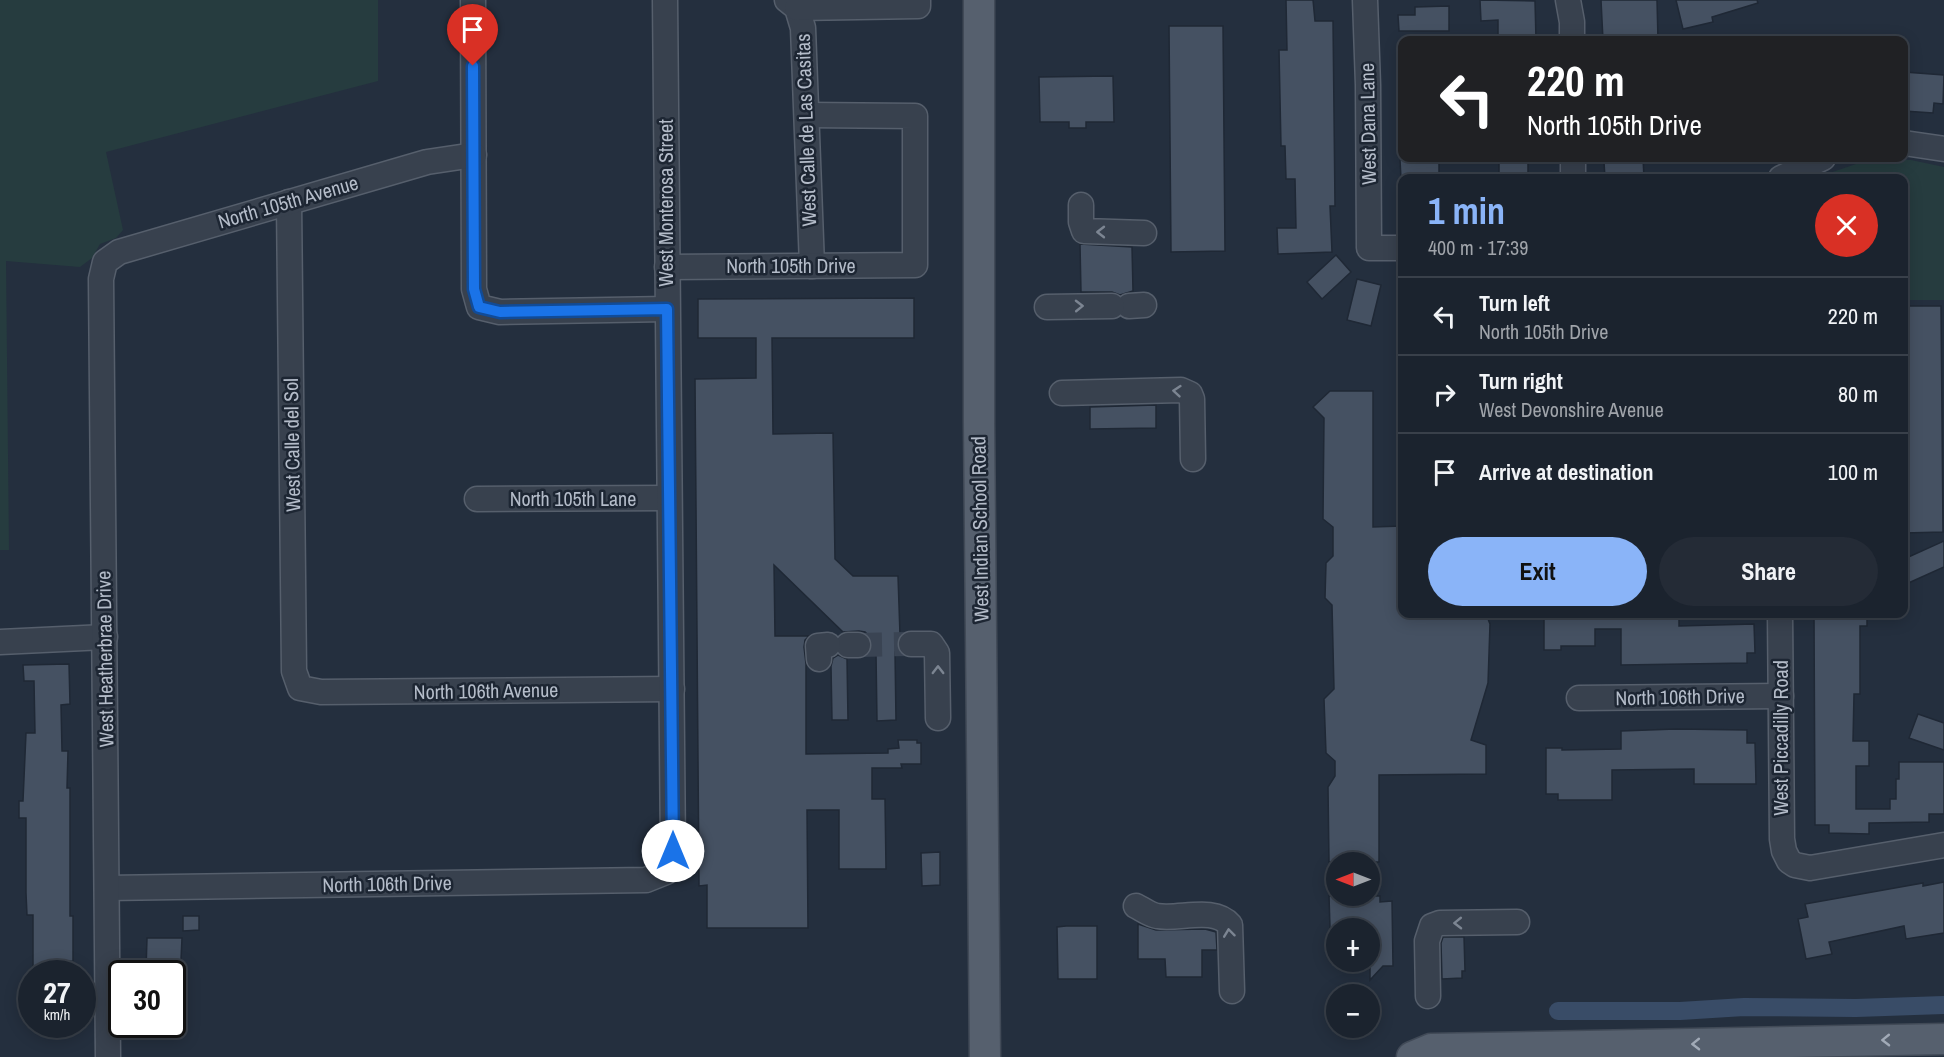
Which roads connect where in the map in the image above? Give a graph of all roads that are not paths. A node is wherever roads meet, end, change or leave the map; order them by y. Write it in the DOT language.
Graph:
graph roads {
  1 [pos="473,0"];
  2 [pos="665,0"];
  3 [pos="979,0"];
  4 [pos="1365,0"];
  5 [pos="1568,0"];
  6 [pos="918,3"];
  7 [pos="792,4"];
  8 [pos="1572,36"];
  9 [pos="807,115"];
  10 [pos="1908,143"];
  11 [pos="1944,149"];
  12 [pos="474,155"];
  13 [pos="1806,162"];
  14 [pos="1787,174"];
  15 [pos="289,202"];
  16 [pos="1081,205"];
  17 [pos="1144,233"];
  18 [pos="1398,248"];
  19 [pos="105,262"];
  20 [pos="812,266"];
  21 [pos="667,267"];
  22 [pos="1128,306"];
  23 [pos="1047,307"];
  24 [pos="667,309"];
  25 [pos="1062,393"];
  26 [pos="1193,459"];
  27 [pos="669,498"];
  28 [pos="477,499"];
  29 [pos="1780,618"];
  30 [pos="105,637"];
  31 [pos="0,642"];
  32 [pos="911,644"];
  33 [pos="300,688"];
  34 [pos="672,688"];
  35 [pos="1781,696"];
  36 [pos="1579,698"];
  37 [pos="938,718"];
  38 [pos="1944,845"];
  39 [pos="666,872"];
  40 [pos="106,888"];
  41 [pos="1136,906"];
  42 [pos="1517,922"];
  43 [pos="1232,991"];
  44 [pos="1428,996"];
  45 [pos="1944,1039"];
  46 [pos="108,1057"];
  47 [pos="985,1057"];
  48 [pos="1412,1057"];
  1 -- 12 [label="street"];
  2 -- 21 [label="street, West Monterosa Street"];
  3 -- 47 [label="main road, West Indian School Road"];
  4 -- 18 [label="street, West Dana Lane"];
  5 -- 8 [label="street"];
  6 -- 7 [label="street"];
  7 -- 9 [label="street, West Calle de Las Casitas"];
  9 -- 20 [label="street, West Calle de Las Casitas"];
  9 -- 20 [label="street, North 105th Drive"];
  10 -- 11 [label="street"];
  12 -- 15 [label="street, North 105th Avenue"];
  12 -- 24 [label="street"];
  13 -- 14 [label="street"];
  15 -- 19 [label="street, North 105th Avenue"];
  15 -- 33 [label="street, West Calle del Sol"];
  17 -- 16 [label="street, one-way"];
  19 -- 30 [label="street, West Heatherbrae Drive"];
  20 -- 21 [label="street, North 105th Drive"];
  21 -- 24 [label="street, West Monterosa Street"];
  23 -- 22 [label="street, one-way"];
  24 -- 27 [label="street, West Monterosa Street"];
  26 -- 25 [label="street, one-way"];
  27 -- 28 [label="street, North 105th Lane"];
  27 -- 34 [label="street, West Monterosa Street"];
  29 -- 35 [label="street, West Piccadilly Road"];
  30 -- 31 [label="street"];
  30 -- 40 [label="street, West Heatherbrae Drive"];
  37 -- 32 [label="street, one-way"];
  33 -- 34 [label="street, North 106th Avenue"];
  34 -- 39 [label="street, West Monterosa Street"];
  35 -- 36 [label="street, North 106th Drive"];
  35 -- 38 [label="street, West Piccadilly Road"];
  39 -- 40 [label="street, North 106th Drive"];
  40 -- 46 [label="street, West Heatherbrae Drive"];
  43 -- 41 [label="street, one-way"];
  42 -- 44 [label="street, one-way"];
  45 -- 48 [label="main road, one-way"];
}
